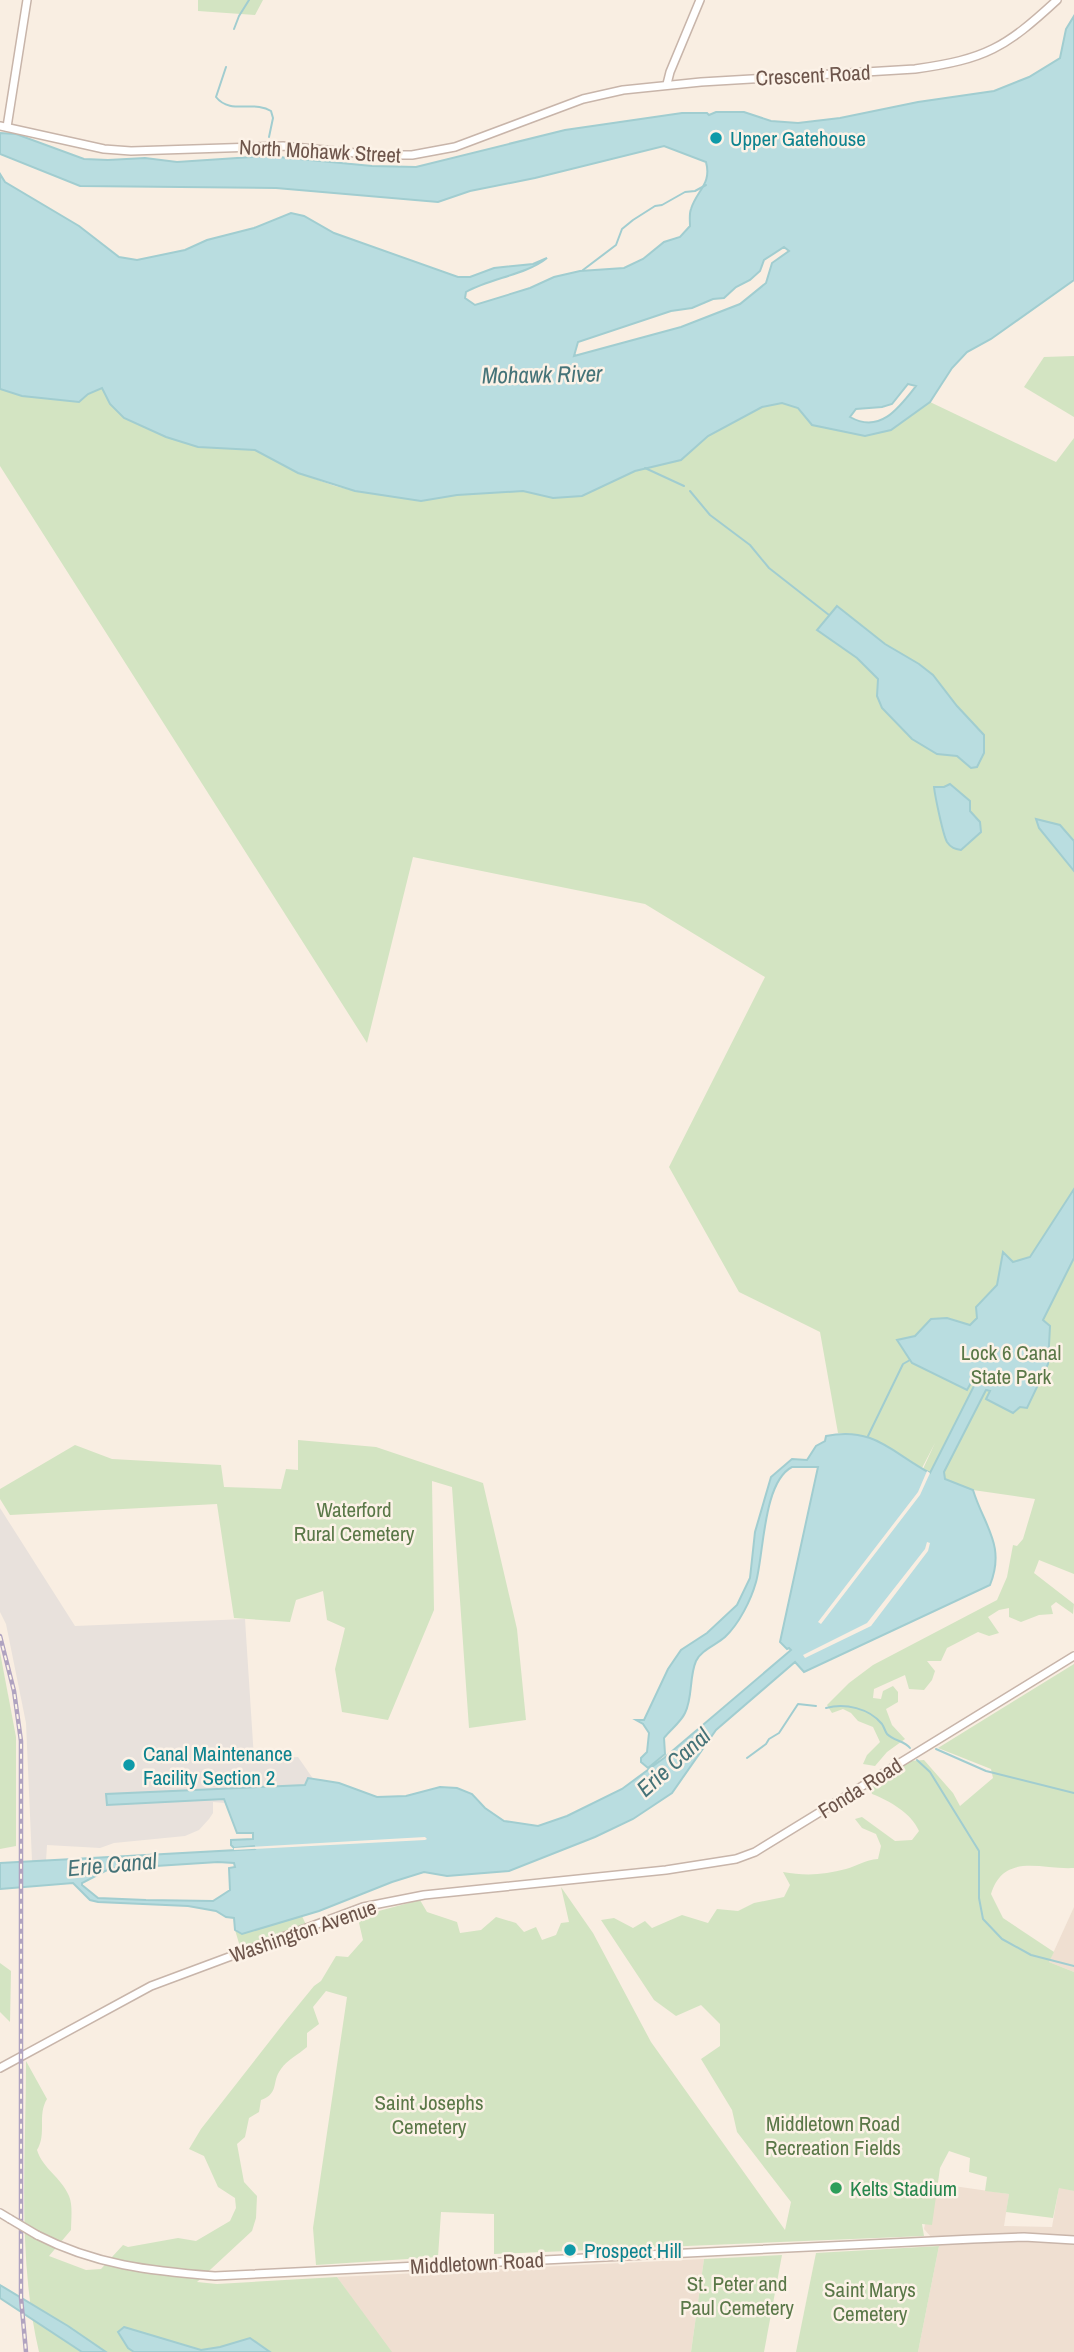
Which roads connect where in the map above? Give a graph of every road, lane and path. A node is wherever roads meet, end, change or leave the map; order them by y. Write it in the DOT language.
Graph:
graph roads {
  1 [pos="27,0"];
  2 [pos="700,0"];
  3 [pos="1057,0"];
  4 [pos="667,84"];
  5 [pos="552,110"];
  6 [pos="3,126"];
  7 [pos="1074,1656"];
  8 [pos="629,1873"];
  9 [pos="0,2068"];
  10 [pos="0,2213"];
  11 [pos="1074,2241"];
  1 -- 6 [label="street"];
  2 -- 4 [label="street"];
  3 -- 4 [label="street, Crescent Road"];
  4 -- 5 [label="street, Crescent Road"];
  5 -- 6 [label="street, North Mohawk Street"];
  7 -- 8 [label="street, Fonda Road"];
  8 -- 9 [label="street, Washington Avenue"];
  10 -- 11 [label="street, Middletown Road, bridge"];
}
